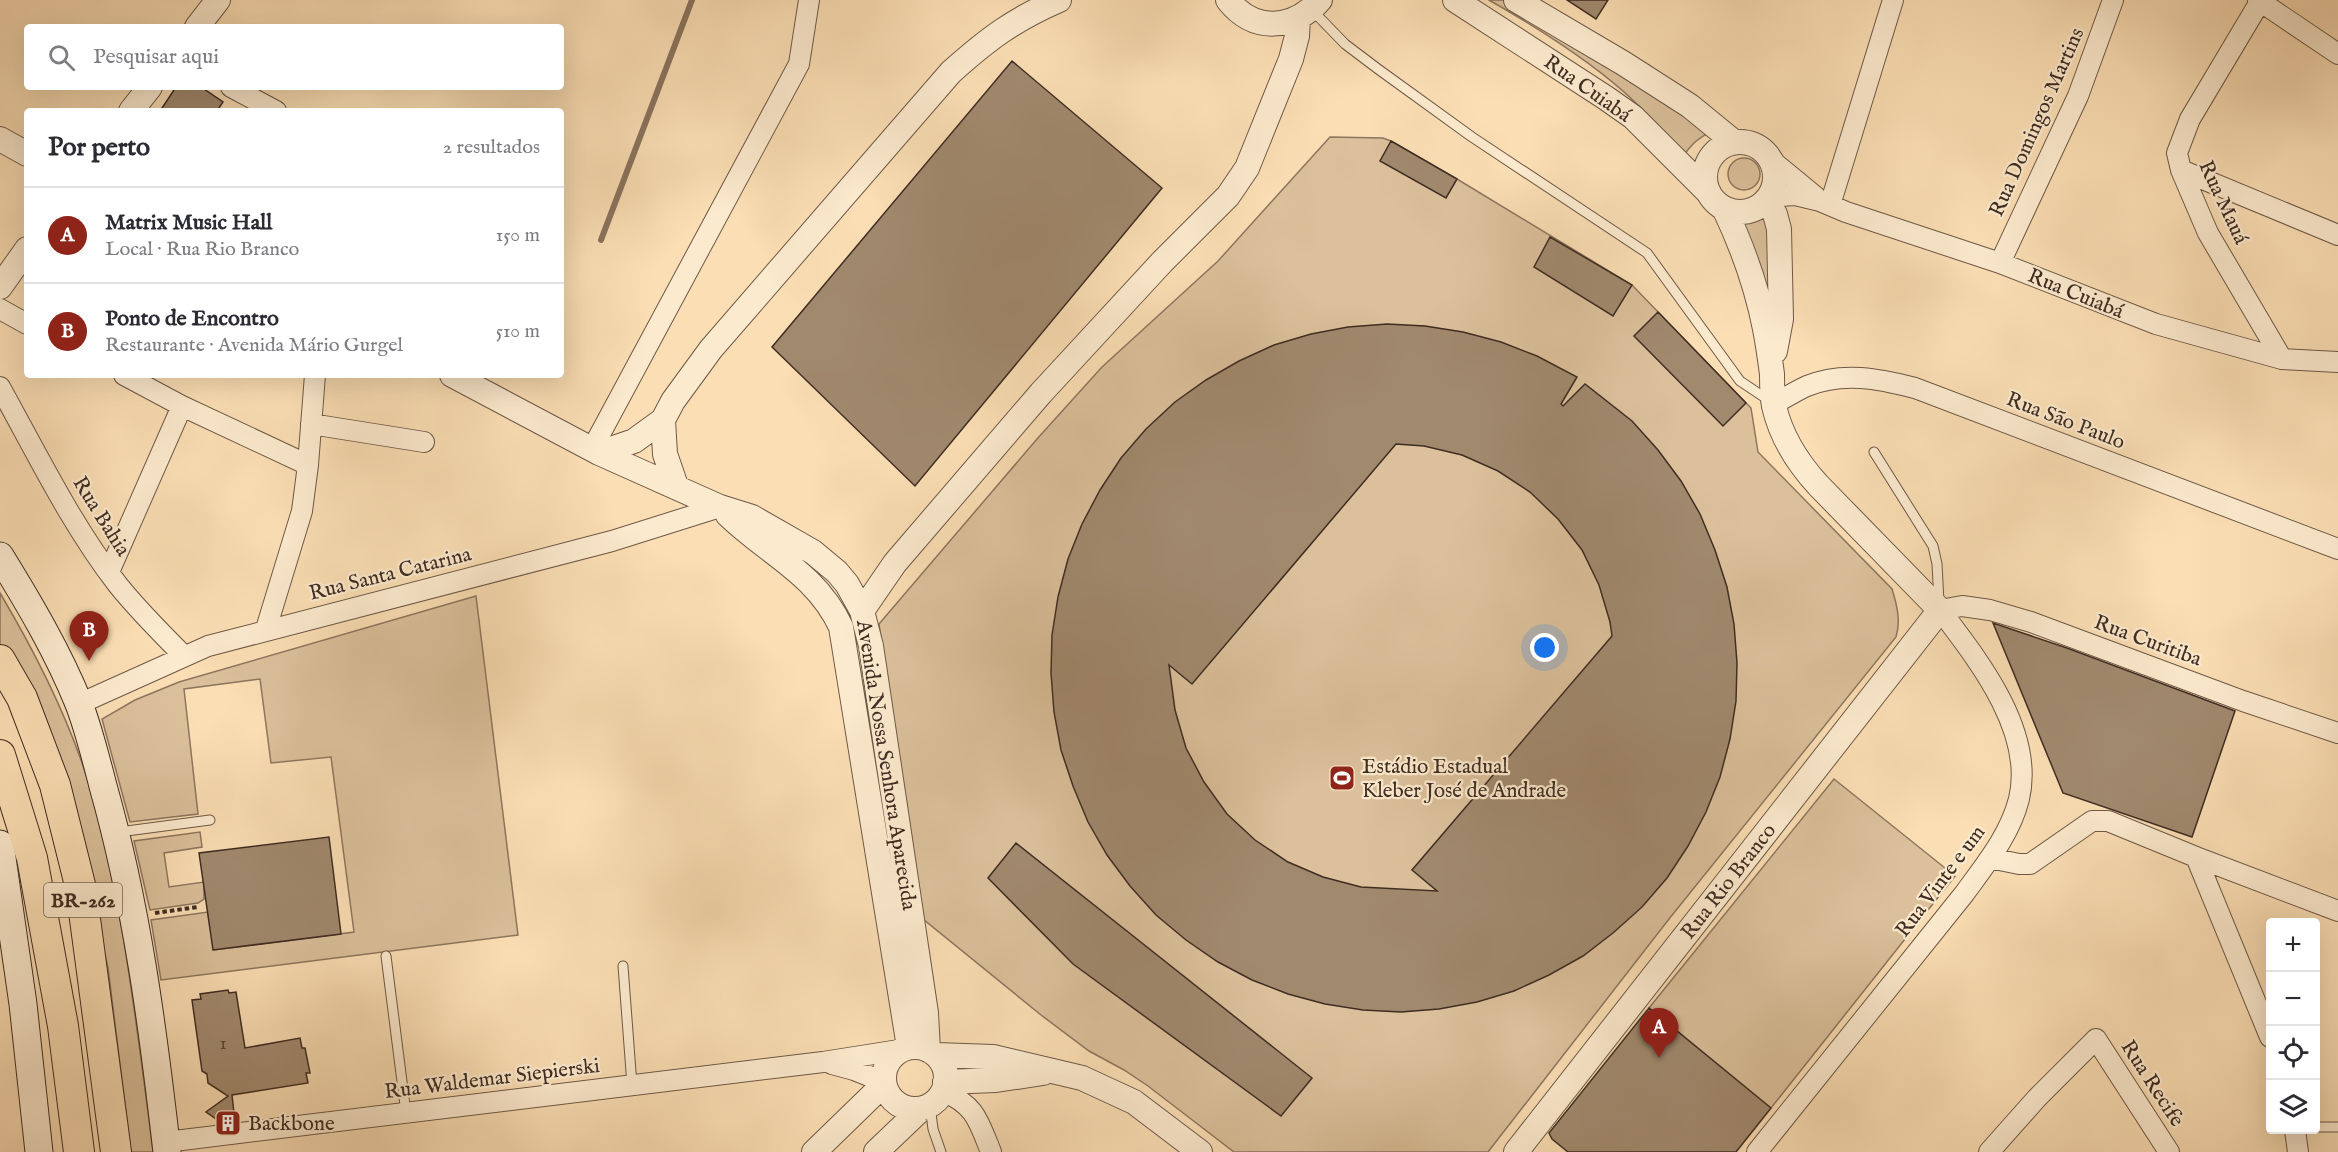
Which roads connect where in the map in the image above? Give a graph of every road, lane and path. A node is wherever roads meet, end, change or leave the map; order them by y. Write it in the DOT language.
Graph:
graph roads {
  1 [pos="218,0"];
  2 [pos="809,0"];
  3 [pos="1059,0"];
  4 [pos="1228,0"];
  5 [pos="1455,0"];
  6 [pos="1516,0"];
  7 [pos="1893,0"];
  8 [pos="2113,0"];
  9 [pos="2260,0"];
  10 [pos="1314,6"];
  11 [pos="199,24"];
  12 [pos="2338,54"];
  13 [pos="148,90"];
  14 [pos="237,90"];
  15 [pos="133,108"];
  16 [pos="270,108"];
  17 [pos="0,139"];
  18 [pos="1734,142"];
  19 [pos="24,152"];
  20 [pos="1771,160"];
  21 [pos="2181,170"];
  22 [pos="1767,199"];
  23 [pos="1716,200"];
  24 [pos="1825,203"];
  25 [pos="2338,235"];
  26 [pos="24,253"];
  27 [pos="2000,263"];
  28 [pos="0,287"];
  29 [pos="0,309"];
  30 [pos="24,322"];
  31 [pos="2282,358"];
  32 [pos="2338,362"];
  33 [pos="1772,371"];
  34 [pos="130,378"];
  35 [pos="315,378"];
  36 [pos="458,378"];
  37 [pos="0,387"];
  38 [pos="1773,404"];
  39 [pos="182,406"];
  40 [pos="663,420"];
  41 [pos="311,424"];
  42 [pos="424,442"];
  43 [pos="596,451"];
  44 [pos="1874,452"];
  45 [pos="308,465"];
  46 [pos="676,486"];
  47 [pos="720,507"];
  48 [pos="2338,549"];
  49 [pos="0,556"];
  50 [pos="109,572"];
  51 [pos="862,610"];
  52 [pos="1940,610"];
  53 [pos="266,629"];
  54 [pos="184,656"];
  55 [pos="0,660"];
  56 [pos="79,704"];
  57 [pos="2338,733"];
  58 [pos="0,755"];
  59 [pos="210,820"];
  60 [pos="116,832"];
  61 [pos="0,844"];
  62 [pos="2196,857"];
  63 [pos="1990,858"];
  64 [pos="198,906"];
  65 [pos="2338,911"];
  66 [pos="134,917"];
  67 [pos="386,956"];
  68 [pos="623,966"];
  69 [pos="2266,1026"];
  70 [pos="918,1051"];
  71 [pos="823,1062"];
  72 [pos="1055,1072"];
  73 [pos="884,1083"];
  74 [pos="632,1085"];
  75 [pos="935,1097"];
  76 [pos="406,1113"];
  77 [pos="2320,1127"];
  78 [pos="2338,1127"];
  79 [pos="2296,1134"];
  80 [pos="167,1147"];
  81 [pos="2164,1150"];
  82 [pos="39,1152"];
  83 [pos="79,1152"];
  84 [pos="116,1152"];
  85 [pos="814,1152"];
  86 [pos="876,1152"];
  87 [pos="942,1152"];
  88 [pos="991,1152"];
  89 [pos="1200,1152"];
  90 [pos="1516,1152"];
  91 [pos="1757,1152"];
  92 [pos="1989,1152"];
  93 [pos="2298,1152"];
  1 -- 11 [label="street"];
  2 -- 43 [label="street"];
  3 -- 40 [label="street"];
  4 -- 10 [label="street"];
  5 -- 23 [label="street, Rua Cuiabá"];
  6 -- 18 [label="street, Rua Cuiabá"];
  7 -- 24 [label="street"];
  8 -- 27 [label="street, Rua Domingos Martins"];
  9 -- 12 [label="street"];
  9 -- 21 [label="street, Rua Mauá"];
  10 -- 38 [label="lane"];
  10 -- 51 [label="street"];
  13 -- 15 [label="street"];
  14 -- 16 [label="street"];
  17 -- 19 [label="street"];
  18 -- 20 [label="street"];
  18 -- 23 [label="street"];
  20 -- 22 [label="street"];
  20 -- 24 [label="street, Rua Cuiabá"];
  21 -- 25 [label="street"];
  21 -- 31 [label="street, Rua Mauá"];
  22 -- 23 [label="street"];
  22 -- 24 [label="street, Rua Cuiabá"];
  22 -- 33 [label="street"];
  23 -- 33 [label="street"];
  24 -- 27 [label="street, Rua Cuiabá"];
  26 -- 28 [label="street"];
  27 -- 31 [label="street, Rua Cuiabá"];
  29 -- 30 [label="street"];
  31 -- 32 [label="street, Rua Cuiabá"];
  33 -- 38 [label="street"];
  34 -- 39 [label="street"];
  35 -- 41 [label="street"];
  36 -- 43 [label="street"];
  37 -- 50 [label="street, Rua Bahia"];
  38 -- 48 [label="street, Rua São Paulo"];
  38 -- 52 [label="street"];
  39 -- 45 [label="street"];
  39 -- 50 [label="street"];
  40 -- 43 [label="street"];
  40 -- 46 [label="street"];
  41 -- 42 [label="street"];
  41 -- 45 [label="street"];
  43 -- 46 [label="street"];
  44 -- 52 [label="lane"];
  45 -- 53 [label="street"];
  46 -- 47 [label="street"];
  47 -- 51 [label="street, Avenida Nossa Senhora Aparecida"];
  47 -- 53 [label="street, Rua Santa Catarina"];
  47 -- 70 [label="street, Avenida Nossa Senhora Aparecida"];
  49 -- 56 [label="main road, BR-262"];
  50 -- 54 [label="street, Rua Bahia"];
  51 -- 70 [label="street, Avenida Nossa Senhora Aparecida"];
  52 -- 57 [label="street, Rua Curitiba"];
  52 -- 63 [label="street, Rua Vinte e um"];
  52 -- 90 [label="street, Rua Rio Branco"];
  53 -- 54 [label="street, Rua Santa Catarina"];
  54 -- 56 [label="street, Rua Santa Catarina"];
  55 -- 84 [label="main road, BR-262"];
  56 -- 60 [label="main road, BR-262"];
  58 -- 83 [label="main road, BR-262"];
  59 -- 60 [label="lane"];
  60 -- 66 [label="main road, BR-262"];
  61 -- 82 [label="main road"];
  62 -- 63 [label="street"];
  62 -- 65 [label="street"];
  62 -- 69 [label="street"];
  63 -- 91 [label="street, Rua Vinte e um"];
  64 -- 66 [label="path"];
  66 -- 80 [label="main road, BR-262"];
  67 -- 76 [label="lane"];
  68 -- 74 [label="lane"];
  70 -- 71 [label="street, Rua Waldemar Siepierski"];
  70 -- 72 [label="street"];
  70 -- 73 [label="street"];
  70 -- 75 [label="street"];
  71 -- 73 [label="street, Rua Waldemar Siepierski"];
  71 -- 74 [label="street, Rua Waldemar Siepierski"];
  72 -- 75 [label="street"];
  72 -- 89 [label="street"];
  73 -- 75 [label="street"];
  73 -- 85 [label="street"];
  74 -- 76 [label="street, Rua Waldemar Siepierski"];
  75 -- 86 [label="street"];
  75 -- 87 [label="lane"];
  75 -- 88 [label="street"];
  76 -- 80 [label="street, Rua Waldemar Siepierski"];
  77 -- 78 [label="lane"];
  79 -- 93 [label="street"];
  81 -- 92 [label="street, Rua Recife"];
}
